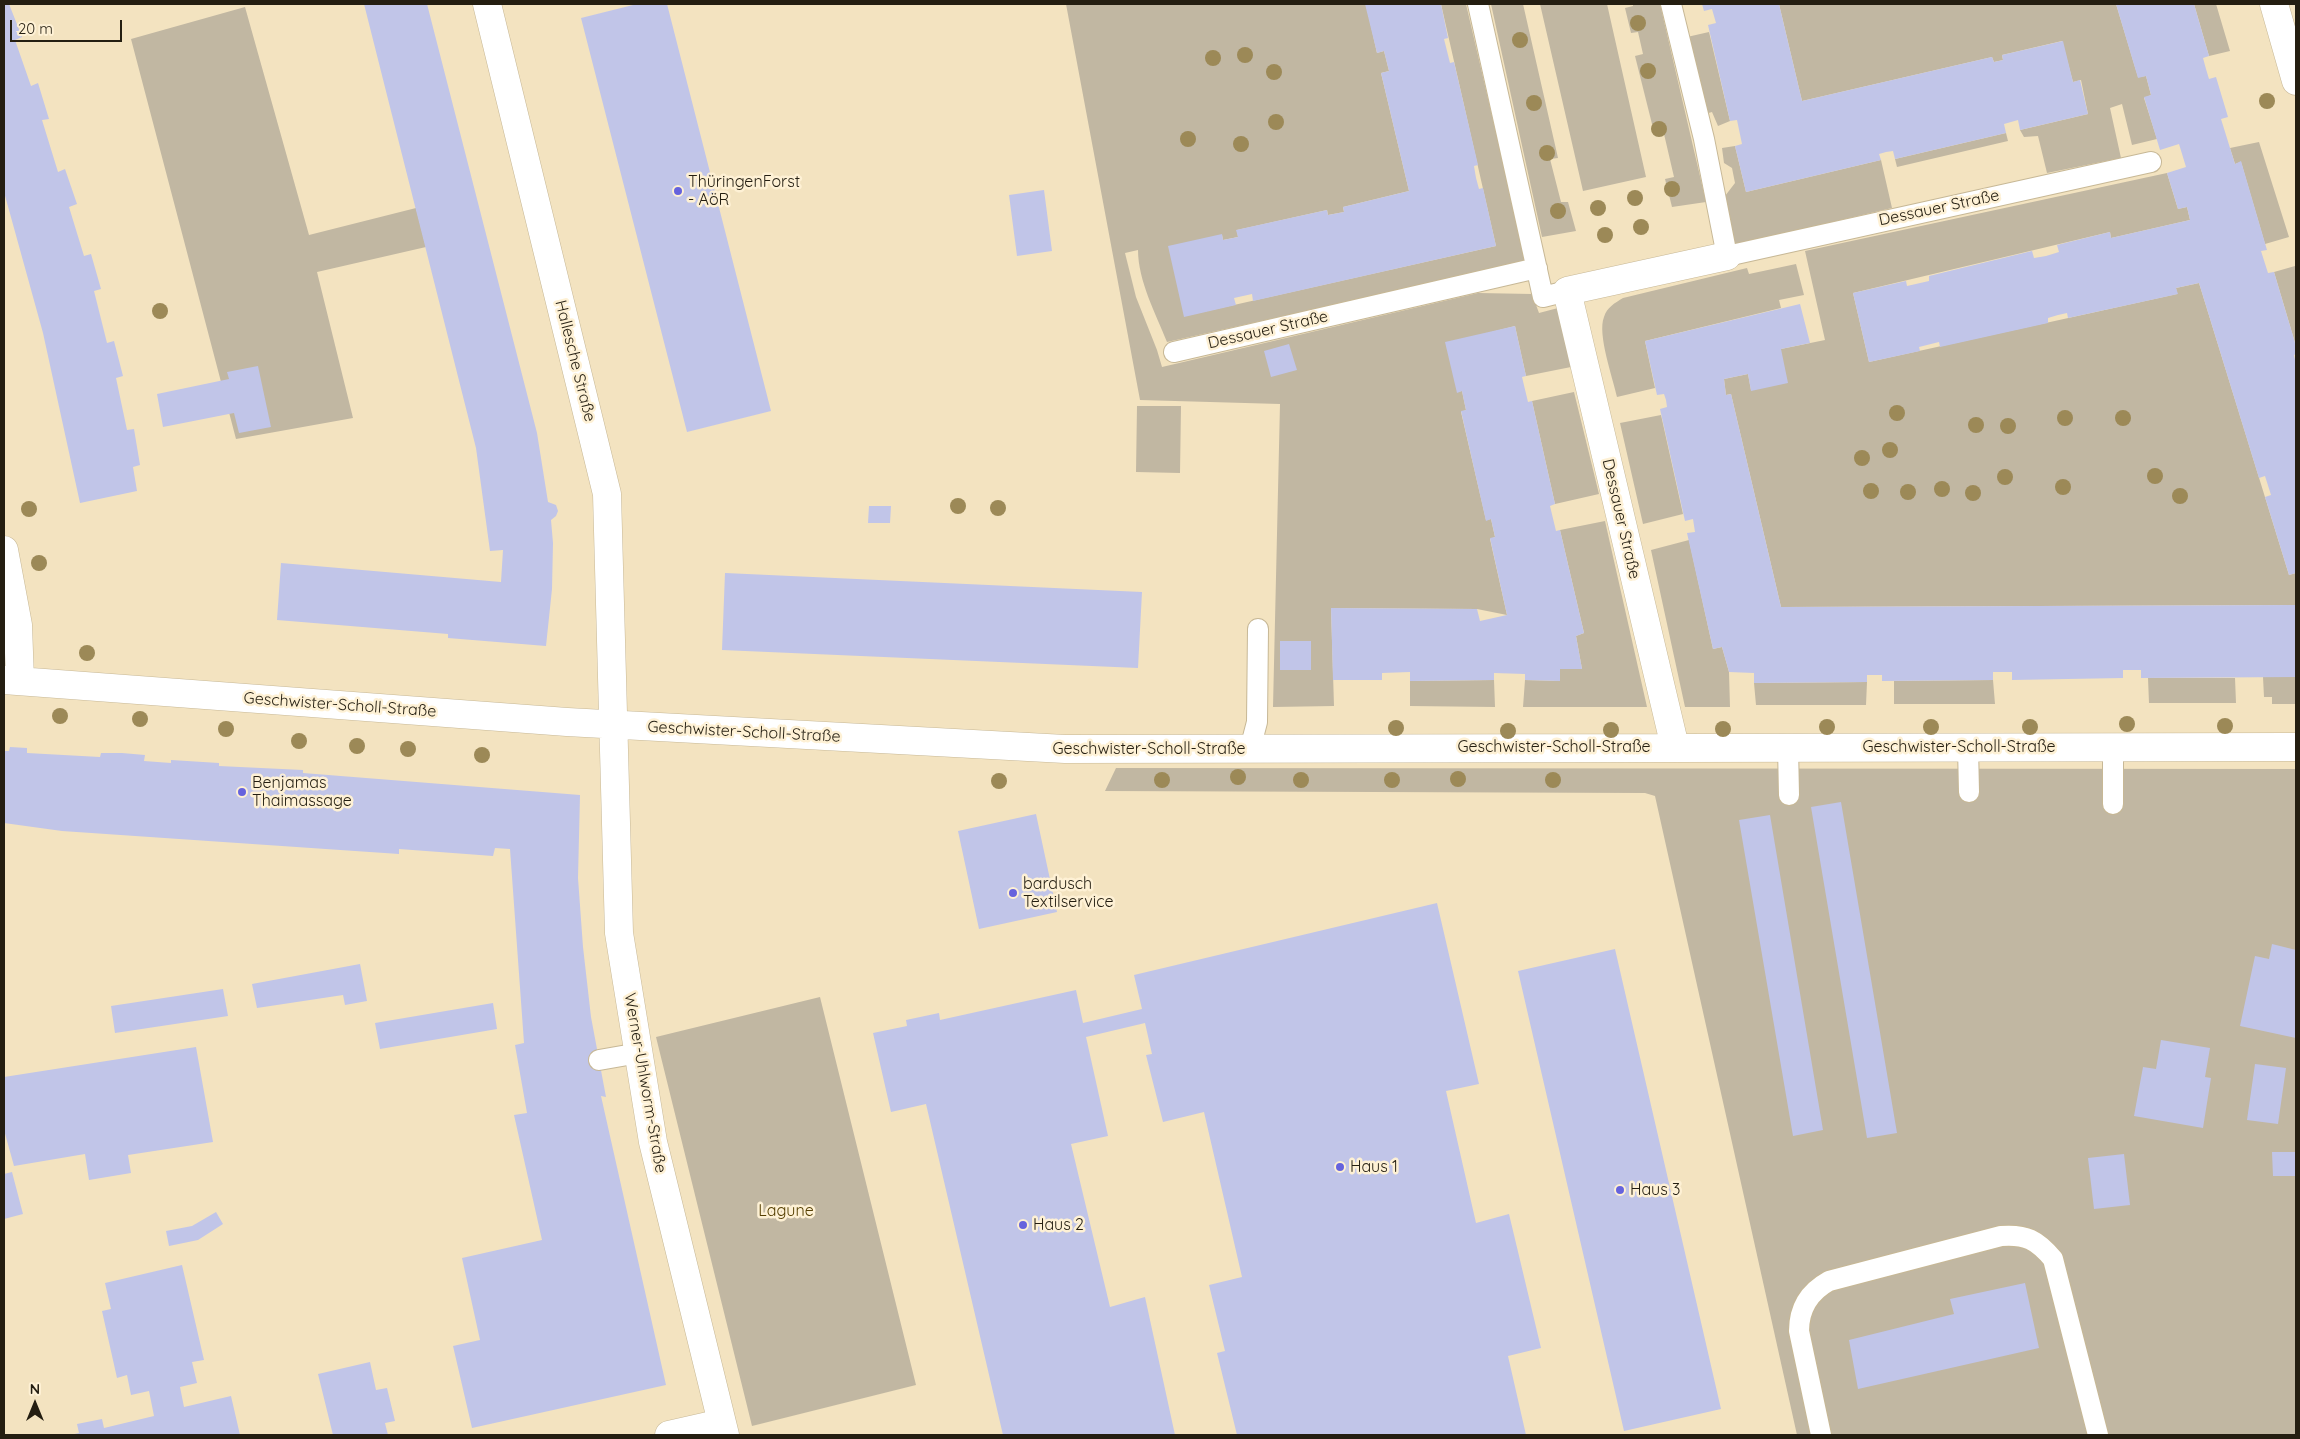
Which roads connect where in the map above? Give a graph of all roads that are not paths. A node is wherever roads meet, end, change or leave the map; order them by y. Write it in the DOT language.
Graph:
graph roads {
  1 [pos="487,4"];
  2 [pos="1478,4"];
  3 [pos="1672,4"];
  4 [pos="2274,4"];
  5 [pos="2296,80"];
  6 [pos="2151,162"];
  7 [pos="1728,256"];
  8 [pos="1537,268"];
  9 [pos="1567,291"];
  10 [pos="1174,352"];
  11 [pos="4,550"];
  12 [pos="1258,629"];
  13 [pos="12,680"];
  14 [pos="614,725"];
  15 [pos="1675,747"];
  16 [pos="1788,747"];
  17 [pos="1968,747"];
  18 [pos="2113,747"];
  19 [pos="2296,747"];
  20 [pos="1250,749"];
  21 [pos="1969,792"];
  22 [pos="1789,795"];
  23 [pos="2113,804"];
  24 [pos="639,1053"];
  25 [pos="599,1060"];
  26 [pos="724,1429"];
  27 [pos="669,1435"];
  28 [pos="1821,1435"];
  29 [pos="2098,1435"];
  1 -- 14 [label="street, Hallesche Straße"];
  2 -- 8 [label="lane, Dessauer Straße"];
  3 -- 7 [label="lane"];
  4 -- 5 [label="street"];
  6 -- 7 [label="lane, Dessauer Straße"];
  7 -- 9 [label="street, Dessauer Straße"];
  8 -- 9 [label="lane, Dessauer Straße"];
  8 -- 10 [label="lane, Dessauer Straße"];
  9 -- 15 [label="street, Dessauer Straße"];
  11 -- 13 [label="street"];
  12 -- 20 [label="lane"];
  13 -- 14 [label="street, Geschwister-Scholl-Straße"];
  14 -- 20 [label="street, Geschwister-Scholl-Straße"];
  14 -- 24 [label="street, Werner-Uhlworm-Straße"];
  15 -- 16 [label="street, Geschwister-Scholl-Straße"];
  15 -- 20 [label="street, Geschwister-Scholl-Straße"];
  16 -- 17 [label="street, Geschwister-Scholl-Straße"];
  16 -- 22 [label="lane"];
  17 -- 18 [label="street, Geschwister-Scholl-Straße"];
  17 -- 21 [label="lane"];
  18 -- 19 [label="street, Geschwister-Scholl-Straße"];
  18 -- 23 [label="lane"];
  24 -- 25 [label="lane"];
  24 -- 26 [label="street, Werner-Uhlworm-Straße"];
  26 -- 27 [label="street"];
  28 -- 29 [label="lane"];
}
